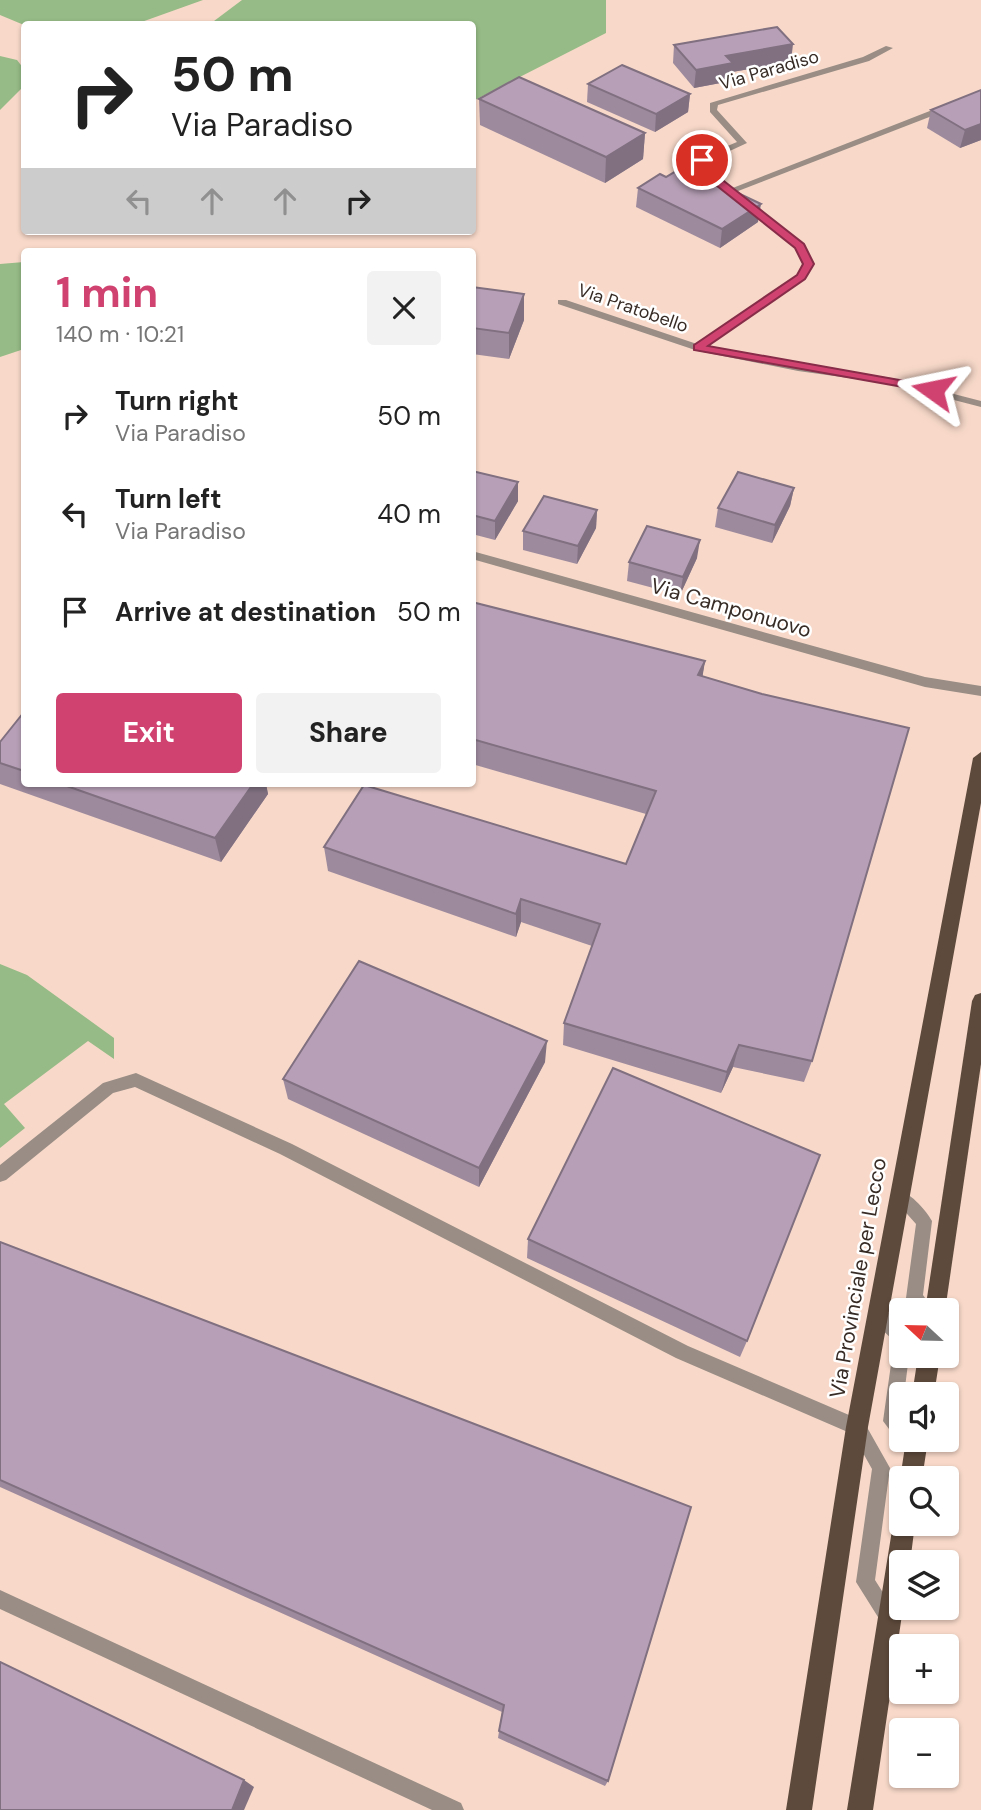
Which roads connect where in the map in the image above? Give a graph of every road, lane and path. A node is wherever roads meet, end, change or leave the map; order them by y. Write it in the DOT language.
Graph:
graph roads {
  1 [pos="890,48"];
  2 [pos="981,94"];
  3 [pos="730,191"];
  4 [pos="562,302"];
  5 [pos="698,348"];
  6 [pos="981,404"];
  7 [pos="476,556"];
  8 [pos="981,691"];
  9 [pos="981,758"];
  10 [pos="981,1001"];
  11 [pos="0,1175"];
  12 [pos="900,1197"];
  13 [pos="914,1298"];
  14 [pos="937,1298"];
  15 [pos="878,1314"];
  16 [pos="889,1325"];
  17 [pos="857,1427"];
  18 [pos="0,1599"];
  19 [pos="889,1617"];
  20 [pos="890,1620"];
  21 [pos="454,1810"];
  22 [pos="799,1810"];
  23 [pos="860,1810"];
  1 -- 3 [label="street, Via Paradiso"];
  2 -- 3 [label="street"];
  3 -- 5 [label="street, Via Paradiso"];
  4 -- 5 [label="street, Via Pratobello"];
  5 -- 6 [label="street, Via Pratobello"];
  7 -- 8 [label="street, Via Camponuovo"];
  9 -- 12 [label="main road, Via Provinciale per Lecco"];
  10 -- 14 [label="main road"];
  11 -- 17 [label="street"];
  12 -- 13 [label="street"];
  12 -- 15 [label="main road, Via Provinciale per Lecco"];
  15 -- 16 [label="street"];
  15 -- 17 [label="main road, Via Provinciale per Lecco"];
  17 -- 19 [label="street"];
  17 -- 22 [label="main road, Via Provinciale per Lecco"];
  18 -- 21 [label="street"];
  20 -- 23 [label="main road"];
}
